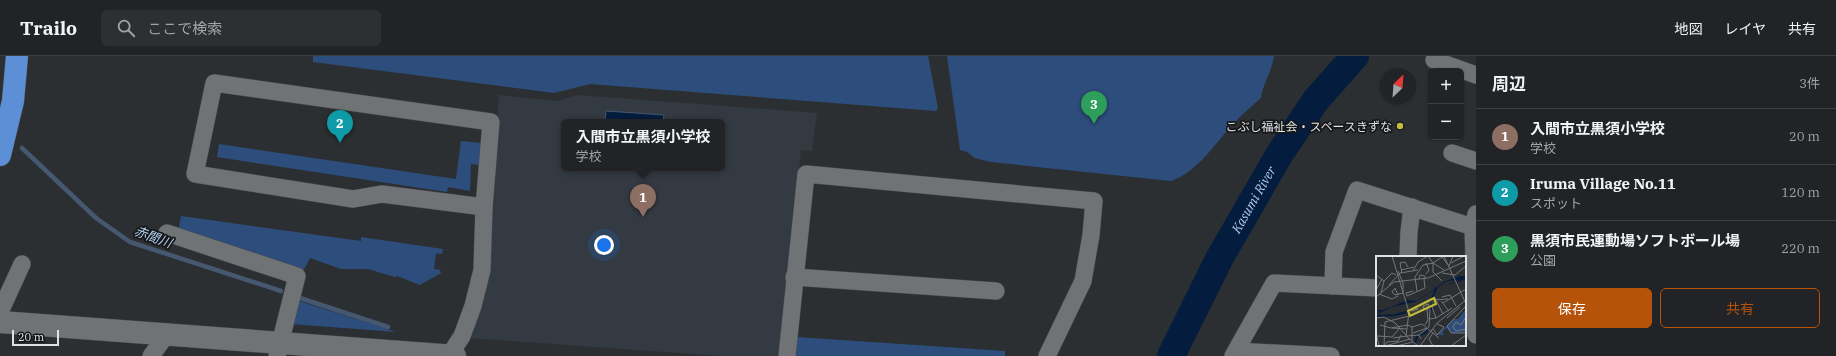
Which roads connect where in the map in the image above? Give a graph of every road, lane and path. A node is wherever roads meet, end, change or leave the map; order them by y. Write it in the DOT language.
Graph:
graph roads {
  1 [pos="17,56"];
  2 [pos="1439,56"];
  3 [pos="1476,75"];
  4 [pos="7,95"];
  5 [pos="1452,153"];
  6 [pos="0,155"];
  7 [pos="1476,161"];
  8 [pos="484,207"];
  9 [pos="1412,207"];
  10 [pos="1474,220"];
  11 [pos="167,234"];
  12 [pos="1408,256"];
  13 [pos="22,264"];
  14 [pos="794,277"];
  15 [pos="1333,286"];
  16 [pos="1376,288"];
  17 [pos="996,291"];
  18 [pos="1470,295"];
  19 [pos="0,312"];
  20 [pos="0,322"];
  21 [pos="167,334"];
  22 [pos="1476,336"];
  23 [pos="280,349"];
  24 [pos="1234,353"];
  25 [pos="151,356"];
  26 [pos="449,356"];
  27 [pos="455,356"];
  28 [pos="787,356"];
  29 [pos="1047,356"];
  30 [pos="1331,356"];
  1 -- 4 [label="highway"];
  2 -- 3 [label="street"];
  4 -- 6 [label="highway"];
  5 -- 7 [label="street"];
  8 -- 8 [label="street"];
  8 -- 26 [label="street"];
  9 -- 10 [label="street"];
  9 -- 12 [label="street"];
  9 -- 15 [label="street"];
  10 -- 18 [label="street"];
  11 -- 23 [label="street"];
  13 -- 19 [label="street"];
  14 -- 17 [label="street"];
  14 -- 28 [label="street"];
  14 -- 29 [label="street"];
  15 -- 16 [label="street"];
  15 -- 24 [label="street"];
  18 -- 22 [label="street"];
  20 -- 21 [label="street"];
  21 -- 23 [label="street"];
  21 -- 25 [label="street"];
  23 -- 26 [label="street"];
  24 -- 30 [label="street"];
  26 -- 27 [label="street"];
}
